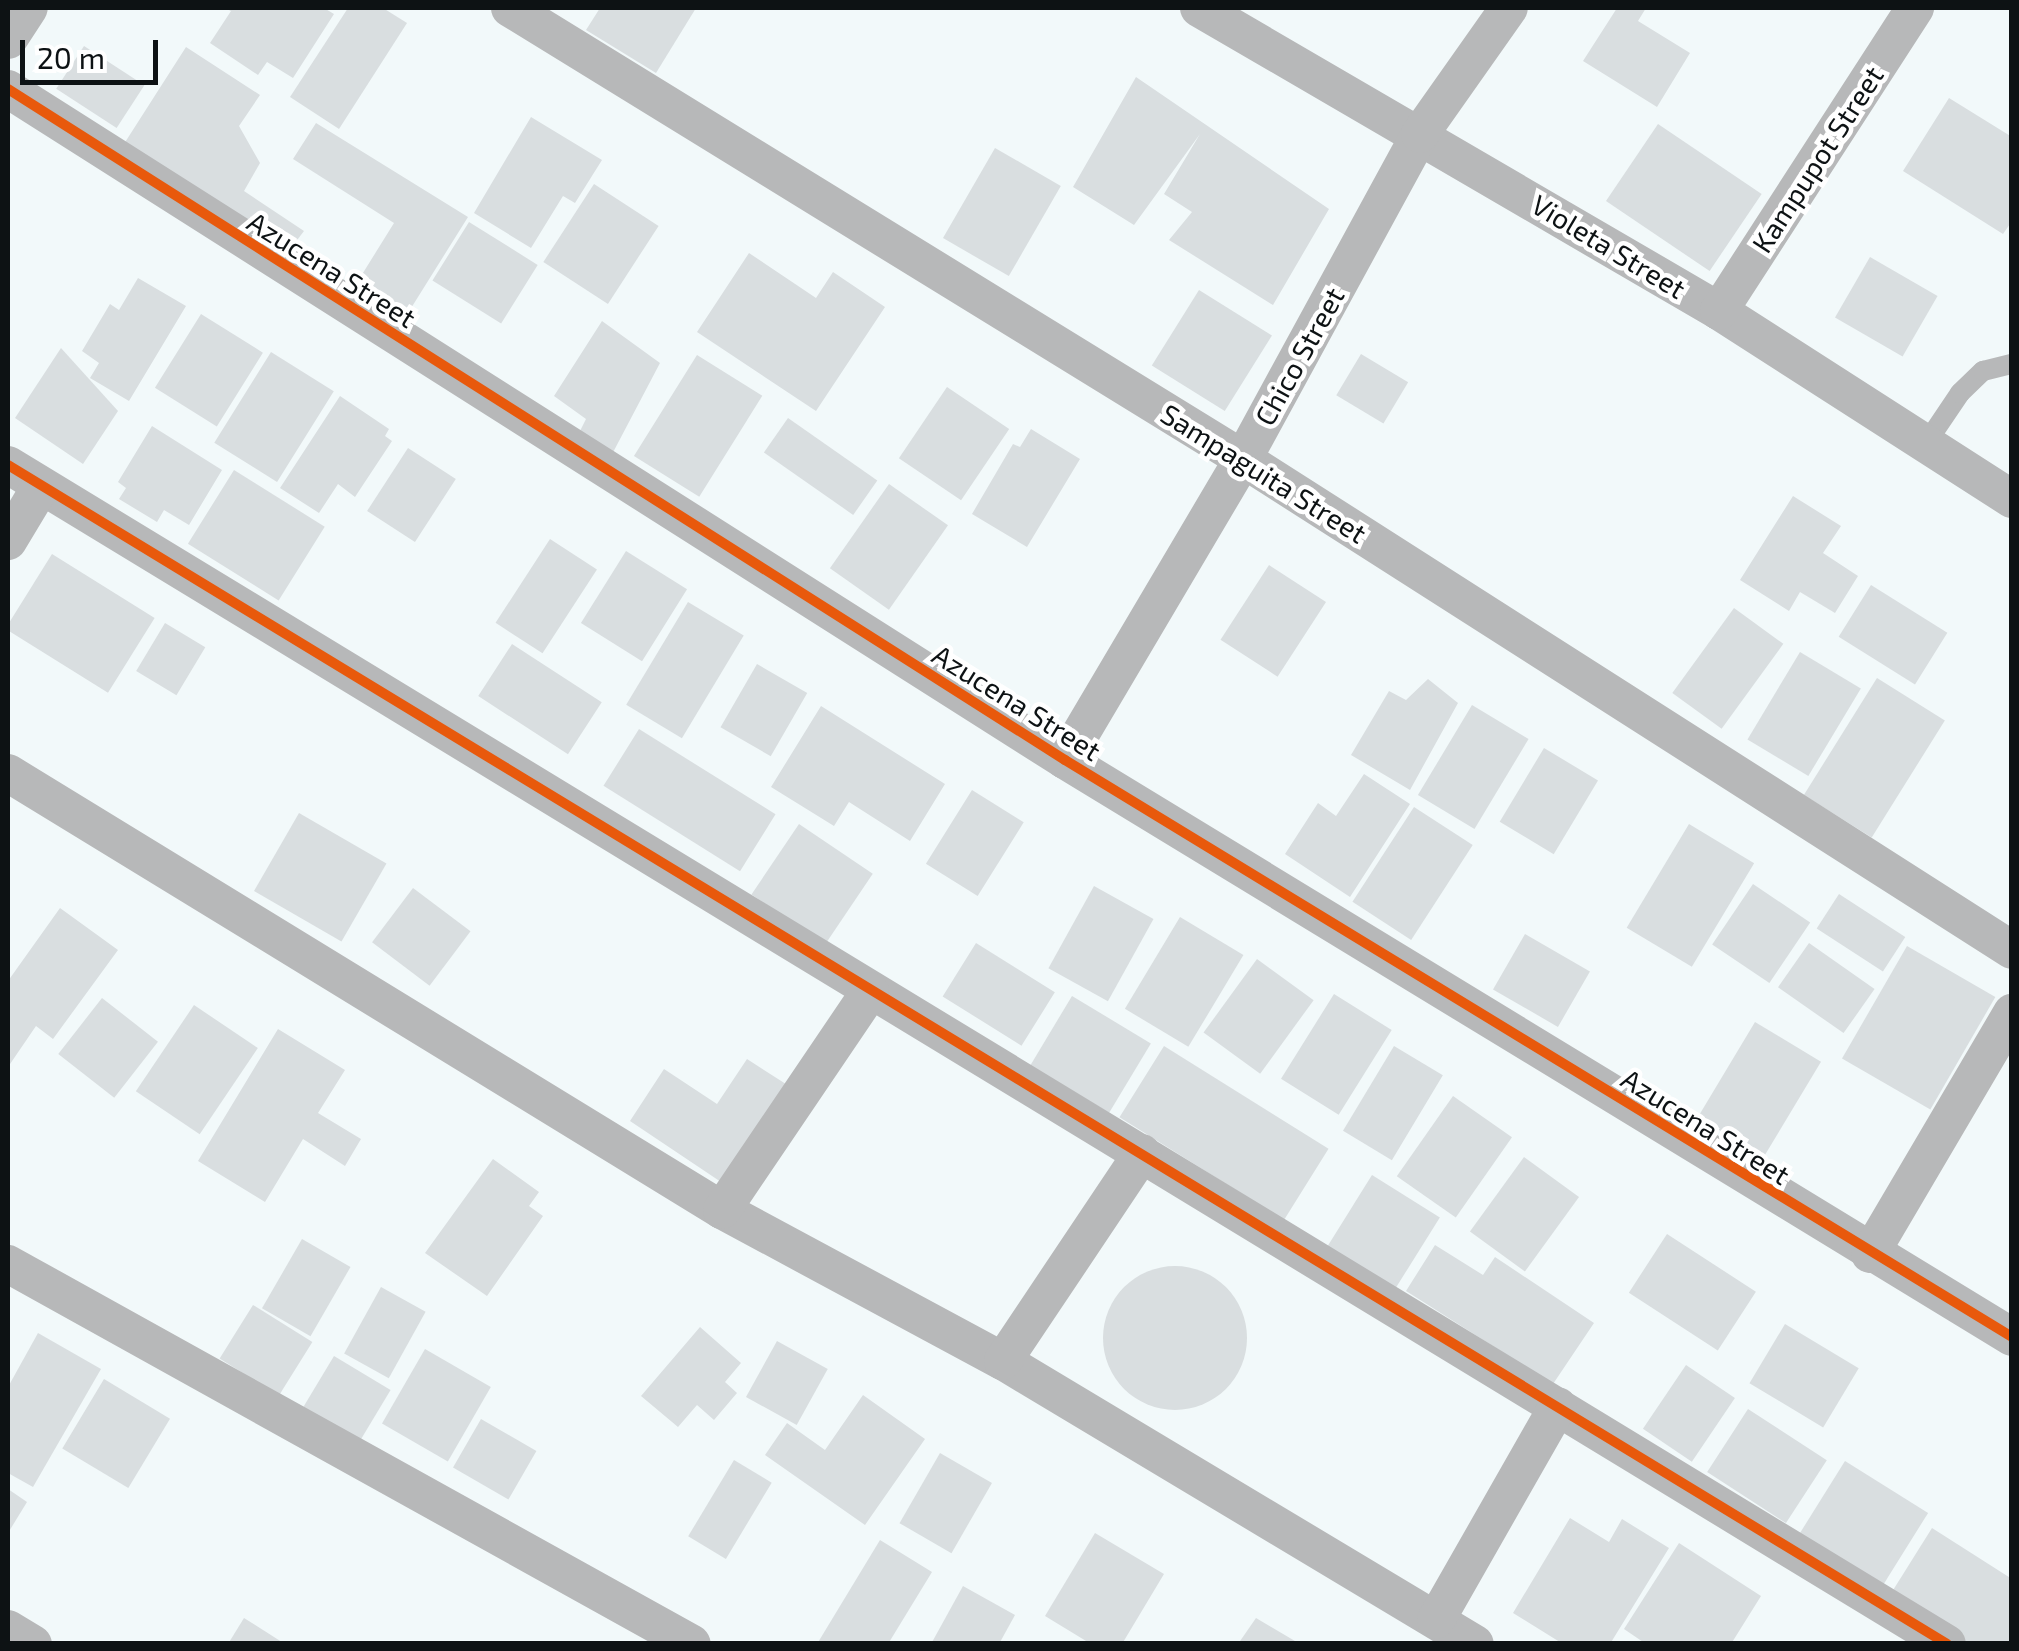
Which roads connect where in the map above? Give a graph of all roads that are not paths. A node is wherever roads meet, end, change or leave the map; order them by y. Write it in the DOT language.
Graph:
graph roads {
  1 [pos="28,8"];
  2 [pos="510,8"];
  3 [pos="1198,8"];
  4 [pos="1509,8"];
  5 [pos="1915,8"];
  6 [pos="8,40"];
  7 [pos="8,89"];
  8 [pos="1420,134"];
  9 [pos="1719,310"];
  10 [pos="2012,364"];
  11 [pos="1927,442"];
  12 [pos="1243,459"];
  13 [pos="8,464"];
  14 [pos="41,486"];
  15 [pos="2012,499"];
  16 [pos="8,541"];
  17 [pos="1065,760"];
  18 [pos="8,773"];
  19 [pos="2012,950"];
  20 [pos="870,991"];
  21 [pos="2012,1014"];
  22 [pos="1142,1154"];
  23 [pos="722,1210"];
  24 [pos="1870,1254"];
  25 [pos="12,1278"];
  26 [pos="2012,1337"];
  27 [pos="1002,1361"];
  28 [pos="1558,1406"];
  29 [pos="1436,1620"];
  30 [pos="8,1628"];
  31 [pos="33,1644"];
  32 [pos="692,1644"];
  33 [pos="1476,1644"];
  34 [pos="1946,1644"];
  1 -- 6 [label="street"];
  2 -- 12 [label="street, Sampaguita Street"];
  3 -- 8 [label="street, Violeta Street"];
  4 -- 8 [label="street, Chico Street"];
  5 -- 9 [label="street, Kampupot Street"];
  7 -- 17 [label="street, Azucena Street"];
  8 -- 9 [label="street, Violeta Street"];
  8 -- 12 [label="street, Chico Street"];
  9 -- 11 [label="street, Violeta Street"];
  10 -- 11 [label="lane"];
  11 -- 15 [label="street, Violeta Street"];
  12 -- 17 [label="street, Chico Street"];
  12 -- 19 [label="street, Sampaguita Street"];
  13 -- 14 [label="street"];
  14 -- 16 [label="street"];
  14 -- 20 [label="street"];
  17 -- 24 [label="street, Azucena Street"];
  18 -- 23 [label="street"];
  20 -- 22 [label="street"];
  20 -- 23 [label="street"];
  21 -- 24 [label="street"];
  22 -- 27 [label="street"];
  22 -- 28 [label="street"];
  23 -- 27 [label="street"];
  24 -- 26 [label="street, Azucena Street"];
  25 -- 32 [label="street"];
  27 -- 29 [label="street"];
  28 -- 29 [label="street"];
  28 -- 34 [label="street"];
  29 -- 33 [label="street"];
  30 -- 31 [label="street"];
}
